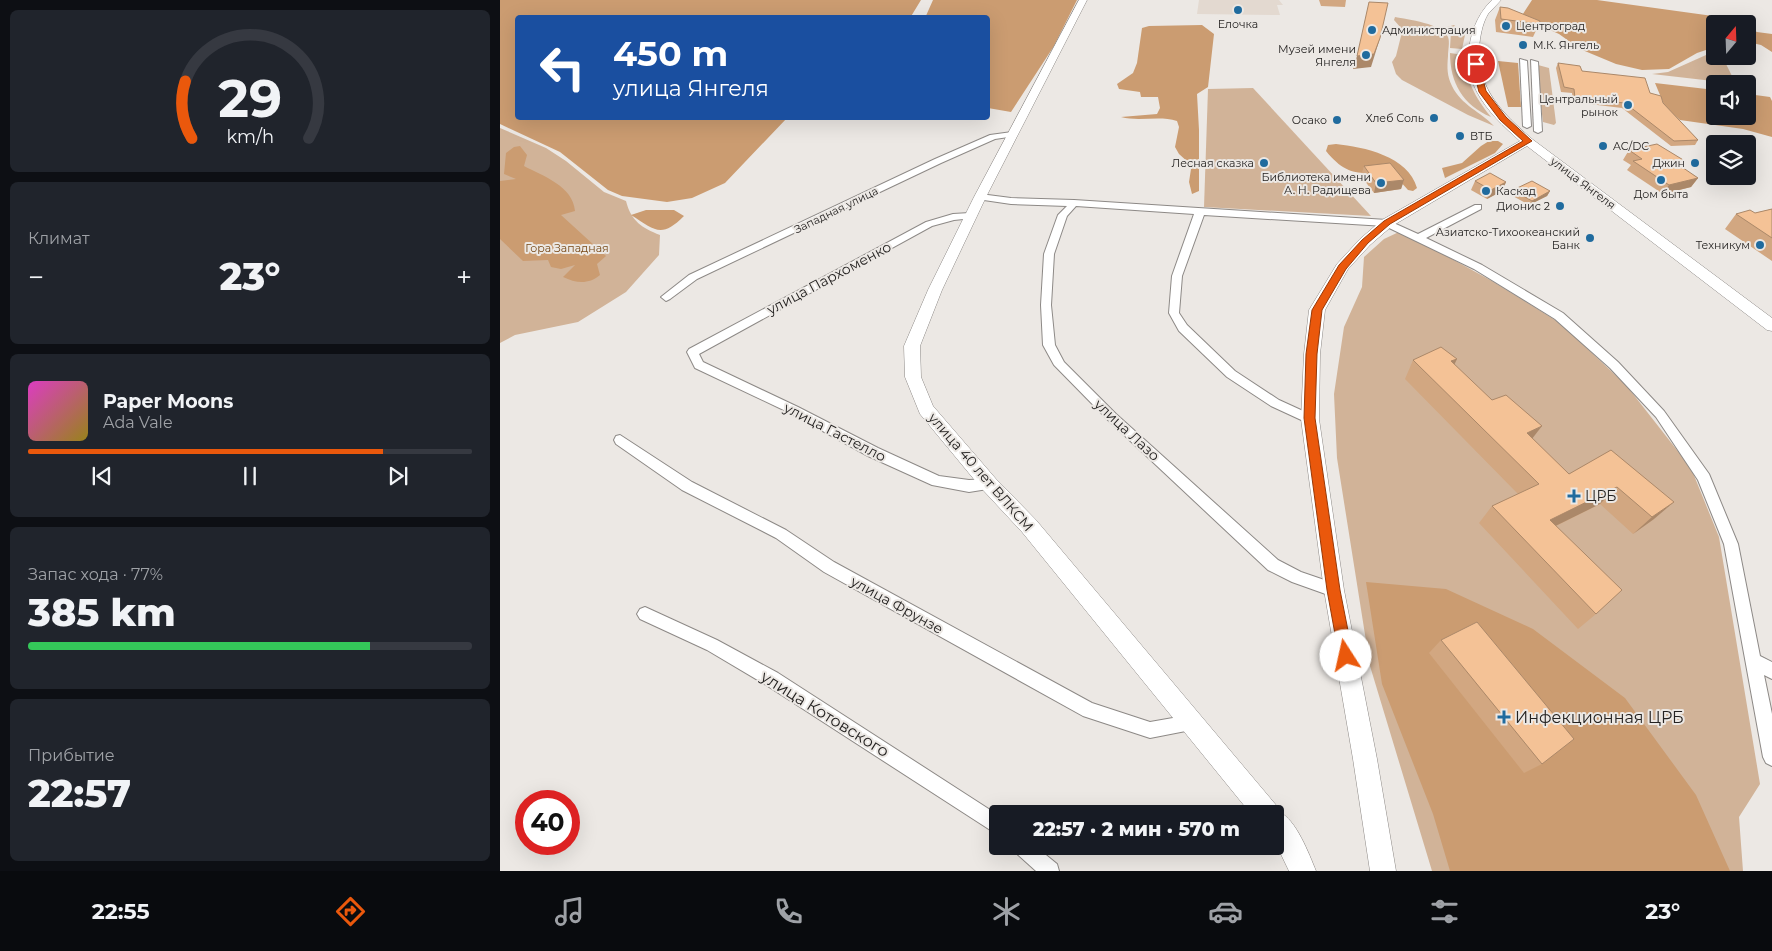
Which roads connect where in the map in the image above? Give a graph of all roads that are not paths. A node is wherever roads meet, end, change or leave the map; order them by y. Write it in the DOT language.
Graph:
graph roads {
  1 [pos="1083,0"];
  2 [pos="1497,0"];
  3 [pos="1523,61"];
  4 [pos="1534,62"];
  5 [pos="1527,126"];
  6 [pos="1538,131"];
  7 [pos="1012,134"];
  8 [pos="1528,141"];
  9 [pos="980,197"];
  10 [pos="1074,203"];
  11 [pos="1478,207"];
  12 [pos="1200,212"];
  13 [pos="970,216"];
  14 [pos="1387,222"];
  15 [pos="1419,238"];
  16 [pos="666,297"];
  17 [pos="1772,326"];
  18 [pos="693,352"];
  19 [pos="1310,418"];
  20 [pos="620,440"];
  21 [pos="990,484"];
  22 [pos="1334,590"];
  23 [pos="645,614"];
  24 [pos="1752,660"];
  25 [pos="1772,671"];
  26 [pos="1190,723"];
  27 [pos="1772,757"];
  28 [pos="1259,805"];
  29 [pos="989,820"];
  30 [pos="1284,833"];
  31 [pos="1031,855"];
  32 [pos="1050,871"];
  33 [pos="1303,871"];
  34 [pos="1383,871"];
  1 -- 7 [label="street, улица 40 лет ВЛКСМ"];
  2 -- 8 [label="street, улица Янгеля"];
  3 -- 5 [label="street"];
  4 -- 6 [label="street"];
  7 -- 9 [label="street, улица 40 лет ВЛКСМ"];
  7 -- 16 [label="street, Западная улица"];
  8 -- 14 [label="street"];
  8 -- 17 [label="street, улица Янгеля"];
  9 -- 10 [label="street"];
  9 -- 13 [label="street, улица 40 лет ВЛКСМ"];
  10 -- 12 [label="street"];
  10 -- 22 [label="street, улица Лазо"];
  11 -- 15 [label="street"];
  12 -- 14 [label="street"];
  12 -- 19 [label="street"];
  13 -- 18 [label="street, улица Пархоменко"];
  13 -- 21 [label="street, улица 40 лет ВЛКСМ"];
  14 -- 15 [label="street"];
  14 -- 19 [label="street"];
  15 -- 24 [label="street"];
  18 -- 21 [label="street, улица Гастелло"];
  19 -- 22 [label="street"];
  20 -- 26 [label="street, улица Фрунзе"];
  21 -- 26 [label="street, улица 40 лет ВЛКСМ"];
  22 -- 34 [label="street"];
  23 -- 29 [label="street, улица Котовского"];
  24 -- 25 [label="street"];
  24 -- 27 [label="street"];
  26 -- 28 [label="street, улица 40 лет ВЛКСМ"];
  30 -- 33 [label="street"];
  31 -- 32 [label="street"];
}
